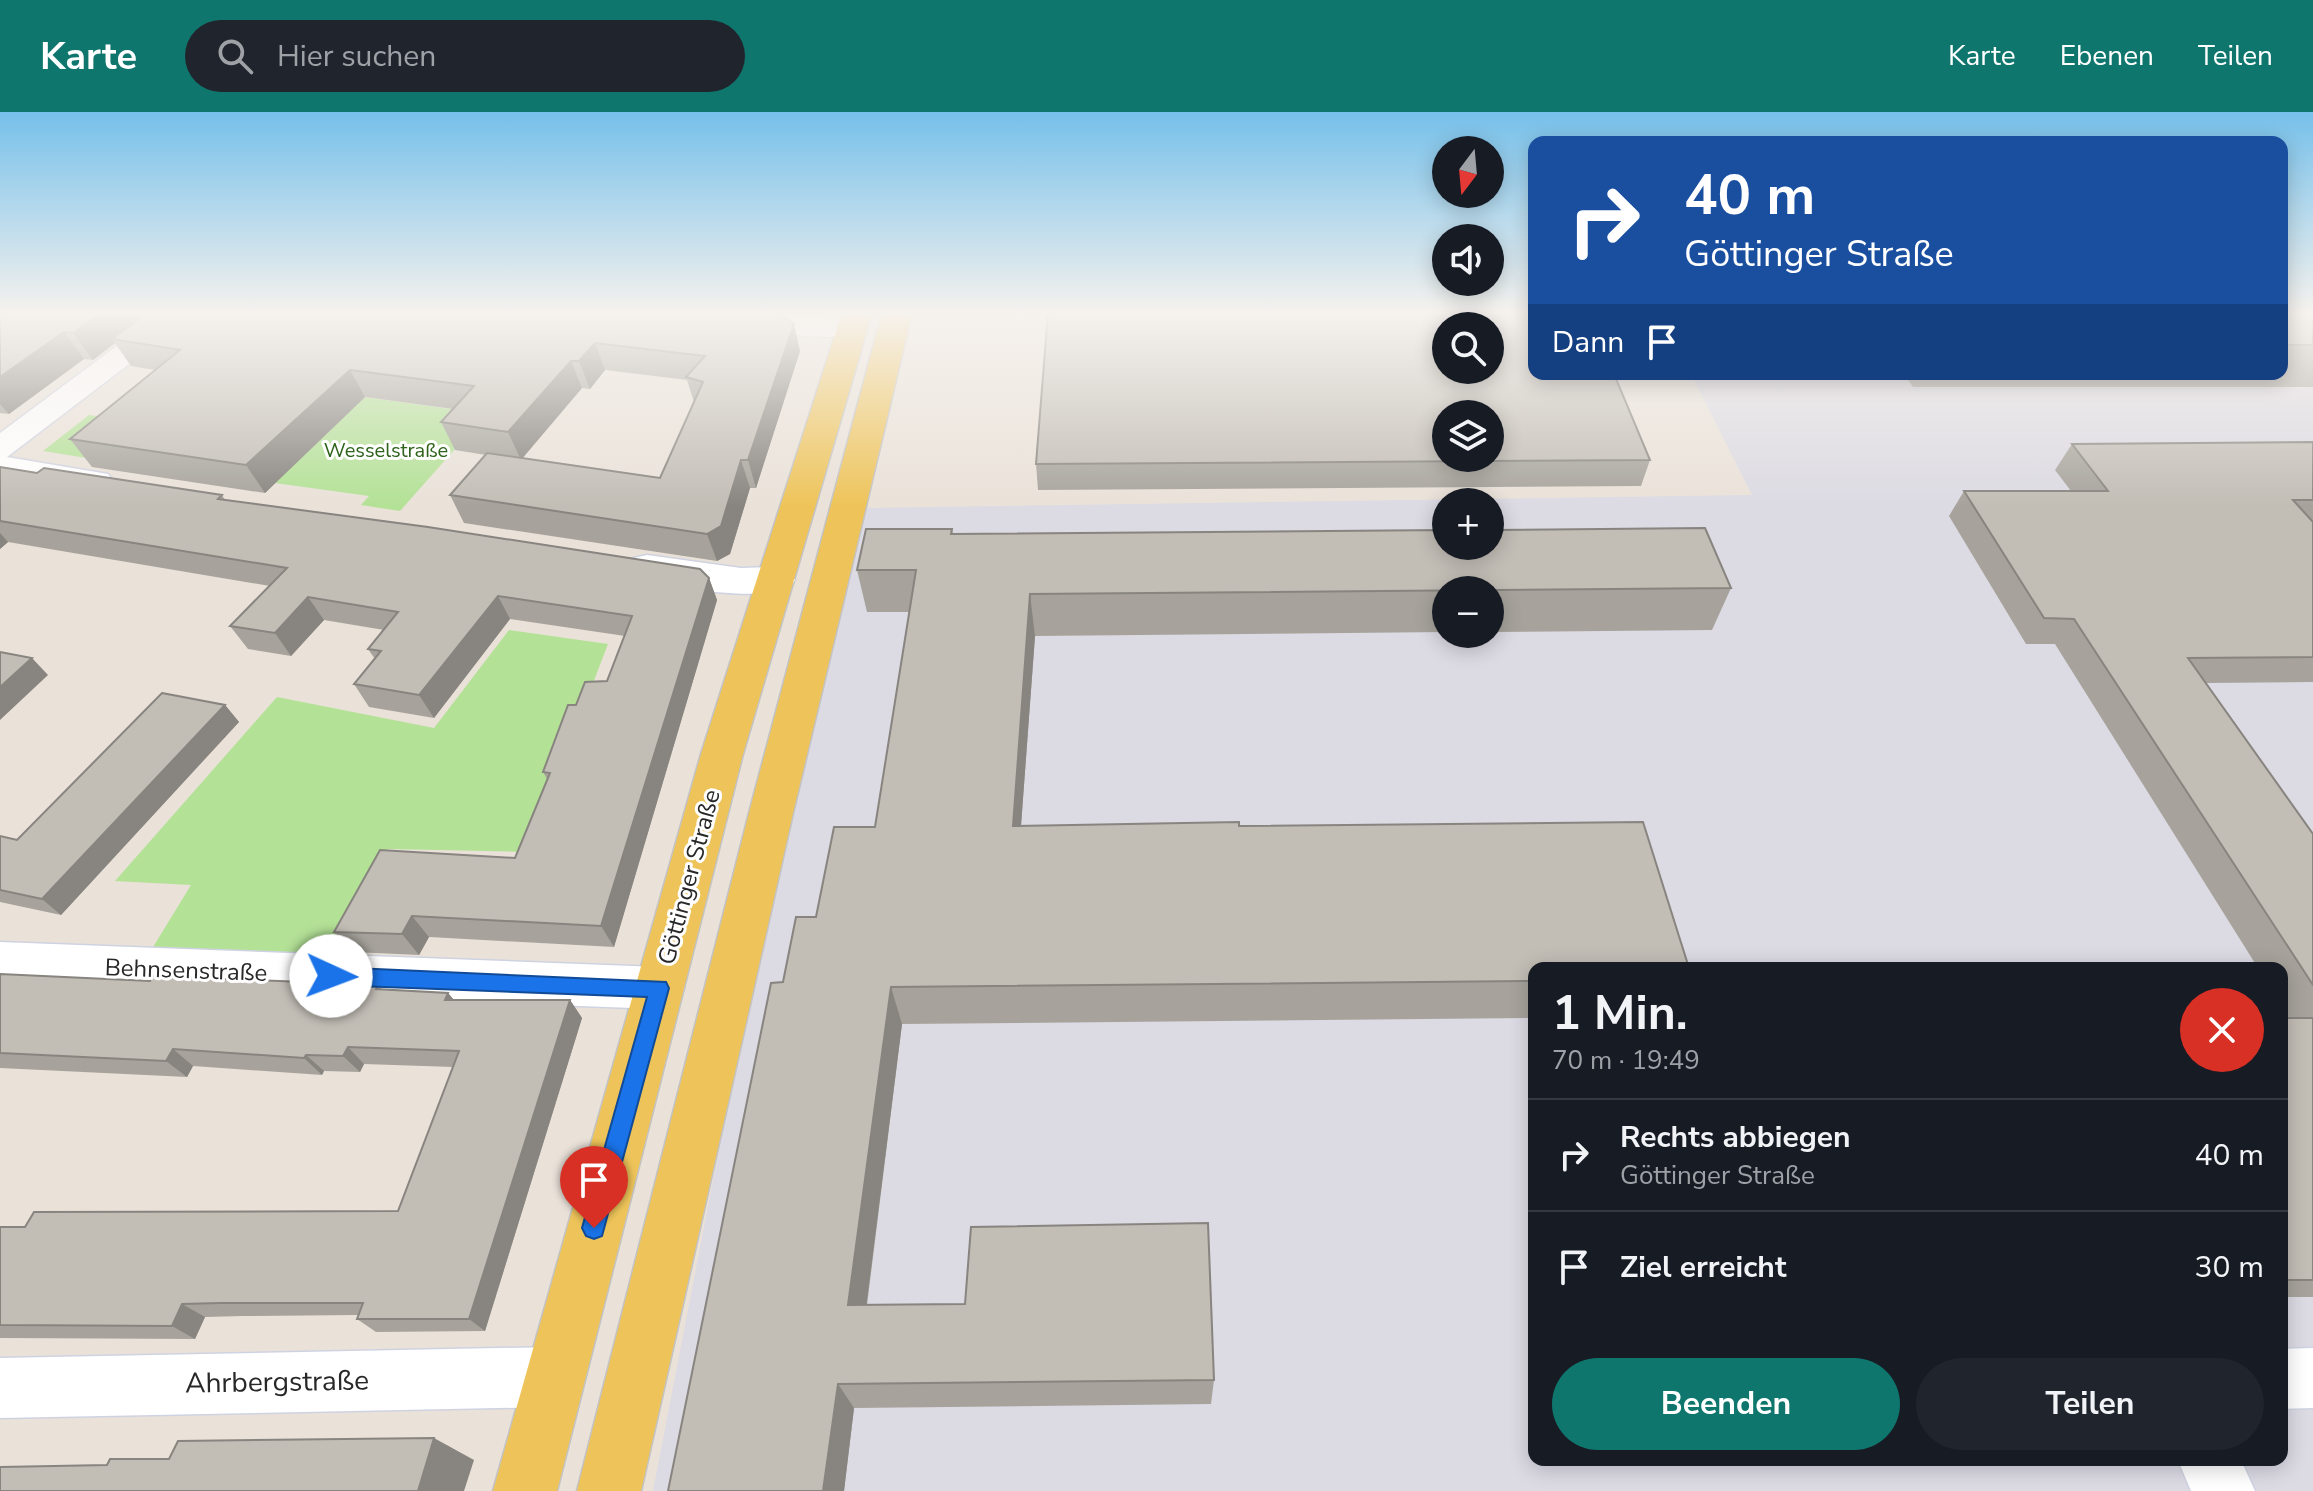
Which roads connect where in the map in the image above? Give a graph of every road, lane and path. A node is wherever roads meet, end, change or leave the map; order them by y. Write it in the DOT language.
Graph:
graph roads {
  1 [pos="95,377"];
  2 [pos="836,377"];
  3 [pos="881,377"];
  4 [pos="0,449"];
  5 [pos="0,467"];
  6 [pos="122,486"];
  7 [pos="607,560"];
  8 [pos="776,580"];
  9 [pos="0,963"];
  10 [pos="659,988"];
  11 [pos="553,1377"];
  12 [pos="2313,1378"];
  13 [pos="2288,1379"];
  14 [pos="0,1388"];
  15 [pos="2212,1466"];
  16 [pos="525,1491"];
  17 [pos="609,1491"];
  18 [pos="2223,1491"];
  1 -- 4 [label="street"];
  2 -- 8 [label="main road, Göttinger Straße"];
  3 -- 17 [label="main road"];
  5 -- 6 [label="street"];
  7 -- 8 [label="street"];
  8 -- 10 [label="main road, Göttinger Straße"];
  9 -- 10 [label="street, Behnsenstraße"];
  10 -- 11 [label="main road, Göttinger Straße"];
  11 -- 14 [label="street, Ahrbergstraße"];
  11 -- 16 [label="main road, Göttinger Straße"];
  12 -- 13 [label="street"];
  15 -- 18 [label="street"];
}
